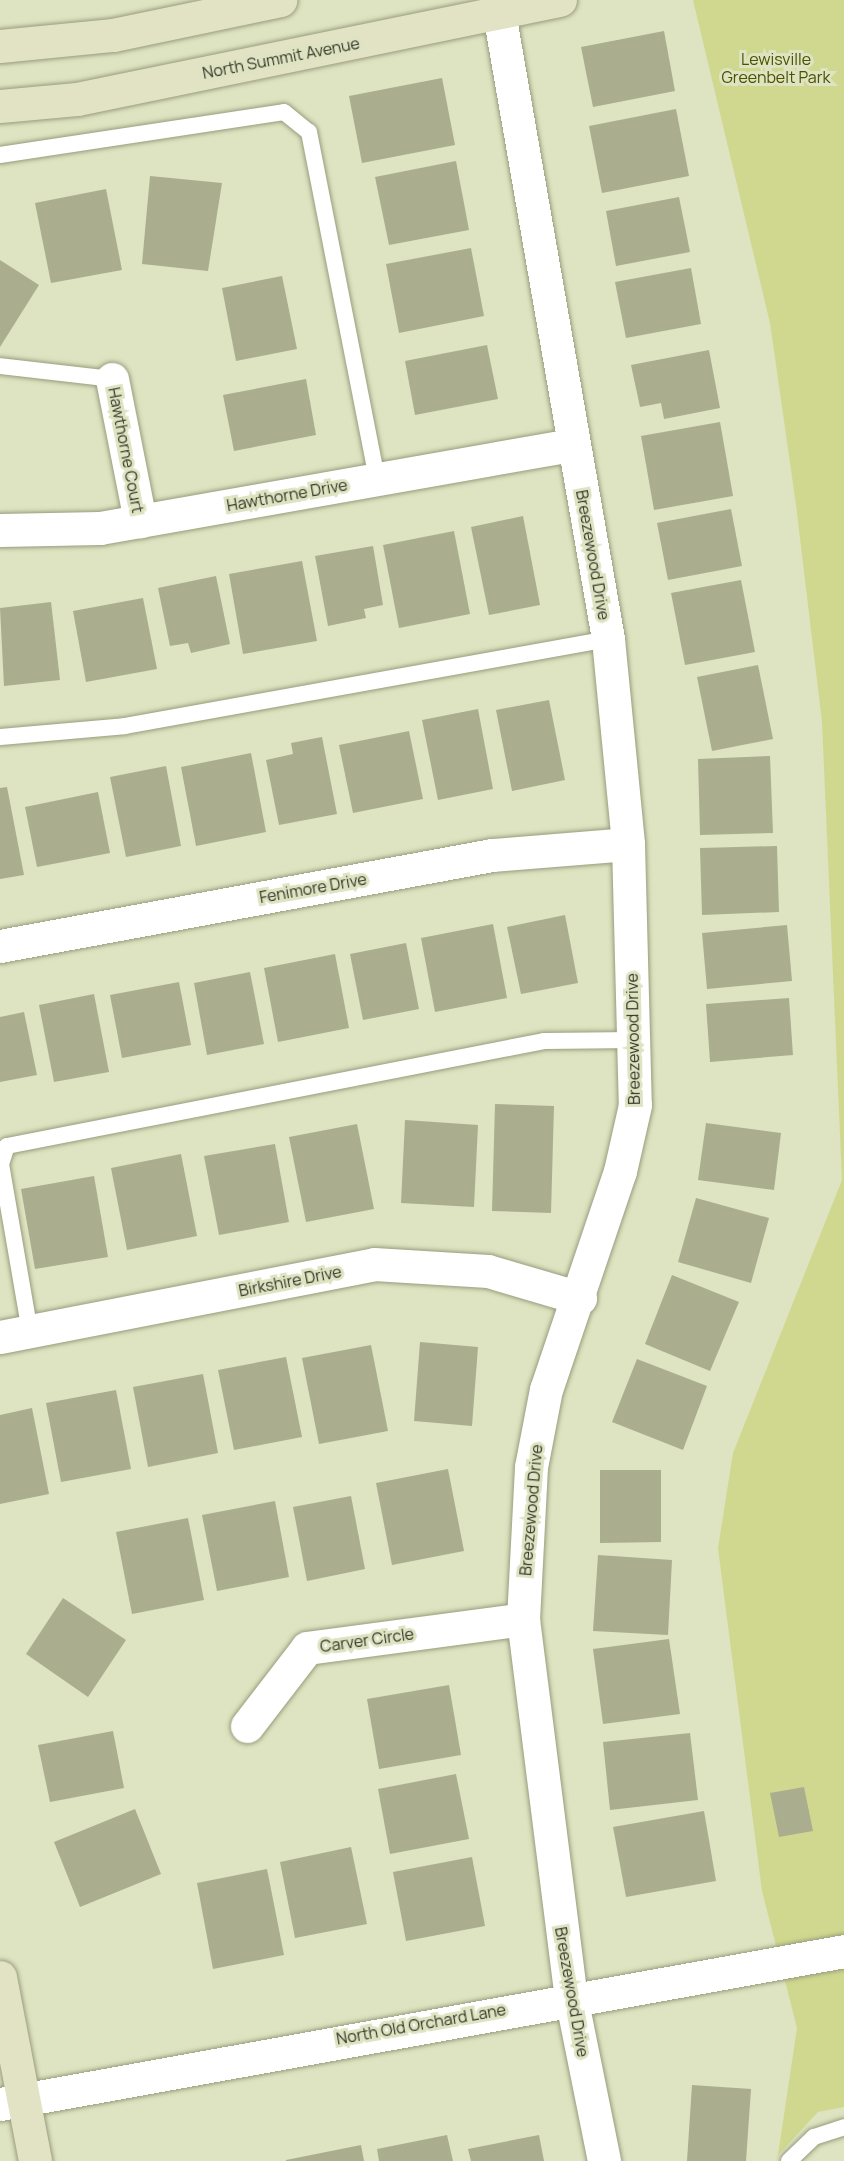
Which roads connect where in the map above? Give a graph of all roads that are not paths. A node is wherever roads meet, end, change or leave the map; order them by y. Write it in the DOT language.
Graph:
graph roads {
  1 [pos="280,0"];
  2 [pos="560,0"];
  3 [pos="499,13"];
  4 [pos="0,46"];
  5 [pos="0,106"];
  6 [pos="0,154"];
  7 [pos="0,366"];
  8 [pos="112,379"];
  9 [pos="573,445"];
  10 [pos="377,479"];
  11 [pos="140,521"];
  12 [pos="0,530"];
  13 [pos="608,639"];
  14 [pos="0,737"];
  15 [pos="628,844"];
  16 [pos="0,946"];
  17 [pos="634,1040"];
  18 [pos="580,1298"];
  19 [pos="15,1334"];
  20 [pos="523,1619"];
  21 [pos="247,1726"];
  22 [pos="844,1951"];
  23 [pos="0,1977"];
  24 [pos="571,1997"];
  25 [pos="12,2101"];
  26 [pos="844,2127"];
  27 [pos="35,2161"];
  28 [pos="604,2161"];
  29 [pos="789,2161"];
  1 -- 4 [label="main road"];
  2 -- 3 [label="main road, North Summit Avenue"];
  3 -- 5 [label="main road, North Summit Avenue"];
  3 -- 9 [label="street, Breezewood Drive"];
  6 -- 10 [label="lane"];
  7 -- 8 [label="lane"];
  8 -- 11 [label="street, Hawthorne Court"];
  9 -- 10 [label="street, Hawthorne Drive"];
  9 -- 13 [label="street, Breezewood Drive"];
  10 -- 11 [label="street, Hawthorne Drive"];
  11 -- 12 [label="street, Hawthorne Drive"];
  13 -- 14 [label="lane"];
  13 -- 15 [label="street, Breezewood Drive"];
  15 -- 16 [label="street, Fenimore Drive"];
  15 -- 17 [label="street, Breezewood Drive"];
  17 -- 18 [label="street, Breezewood Drive"];
  17 -- 19 [label="lane"];
  18 -- 19 [label="street, Birkshire Drive"];
  18 -- 20 [label="street, Breezewood Drive"];
  20 -- 21 [label="street, Carver Circle"];
  20 -- 24 [label="street, Breezewood Drive"];
  22 -- 24 [label="street, North Old Orchard Lane"];
  23 -- 25 [label="main road"];
  24 -- 25 [label="street, North Old Orchard Lane"];
  24 -- 28 [label="street, Breezewood Drive"];
  25 -- 27 [label="main road"];
  26 -- 29 [label="lane"];
}
